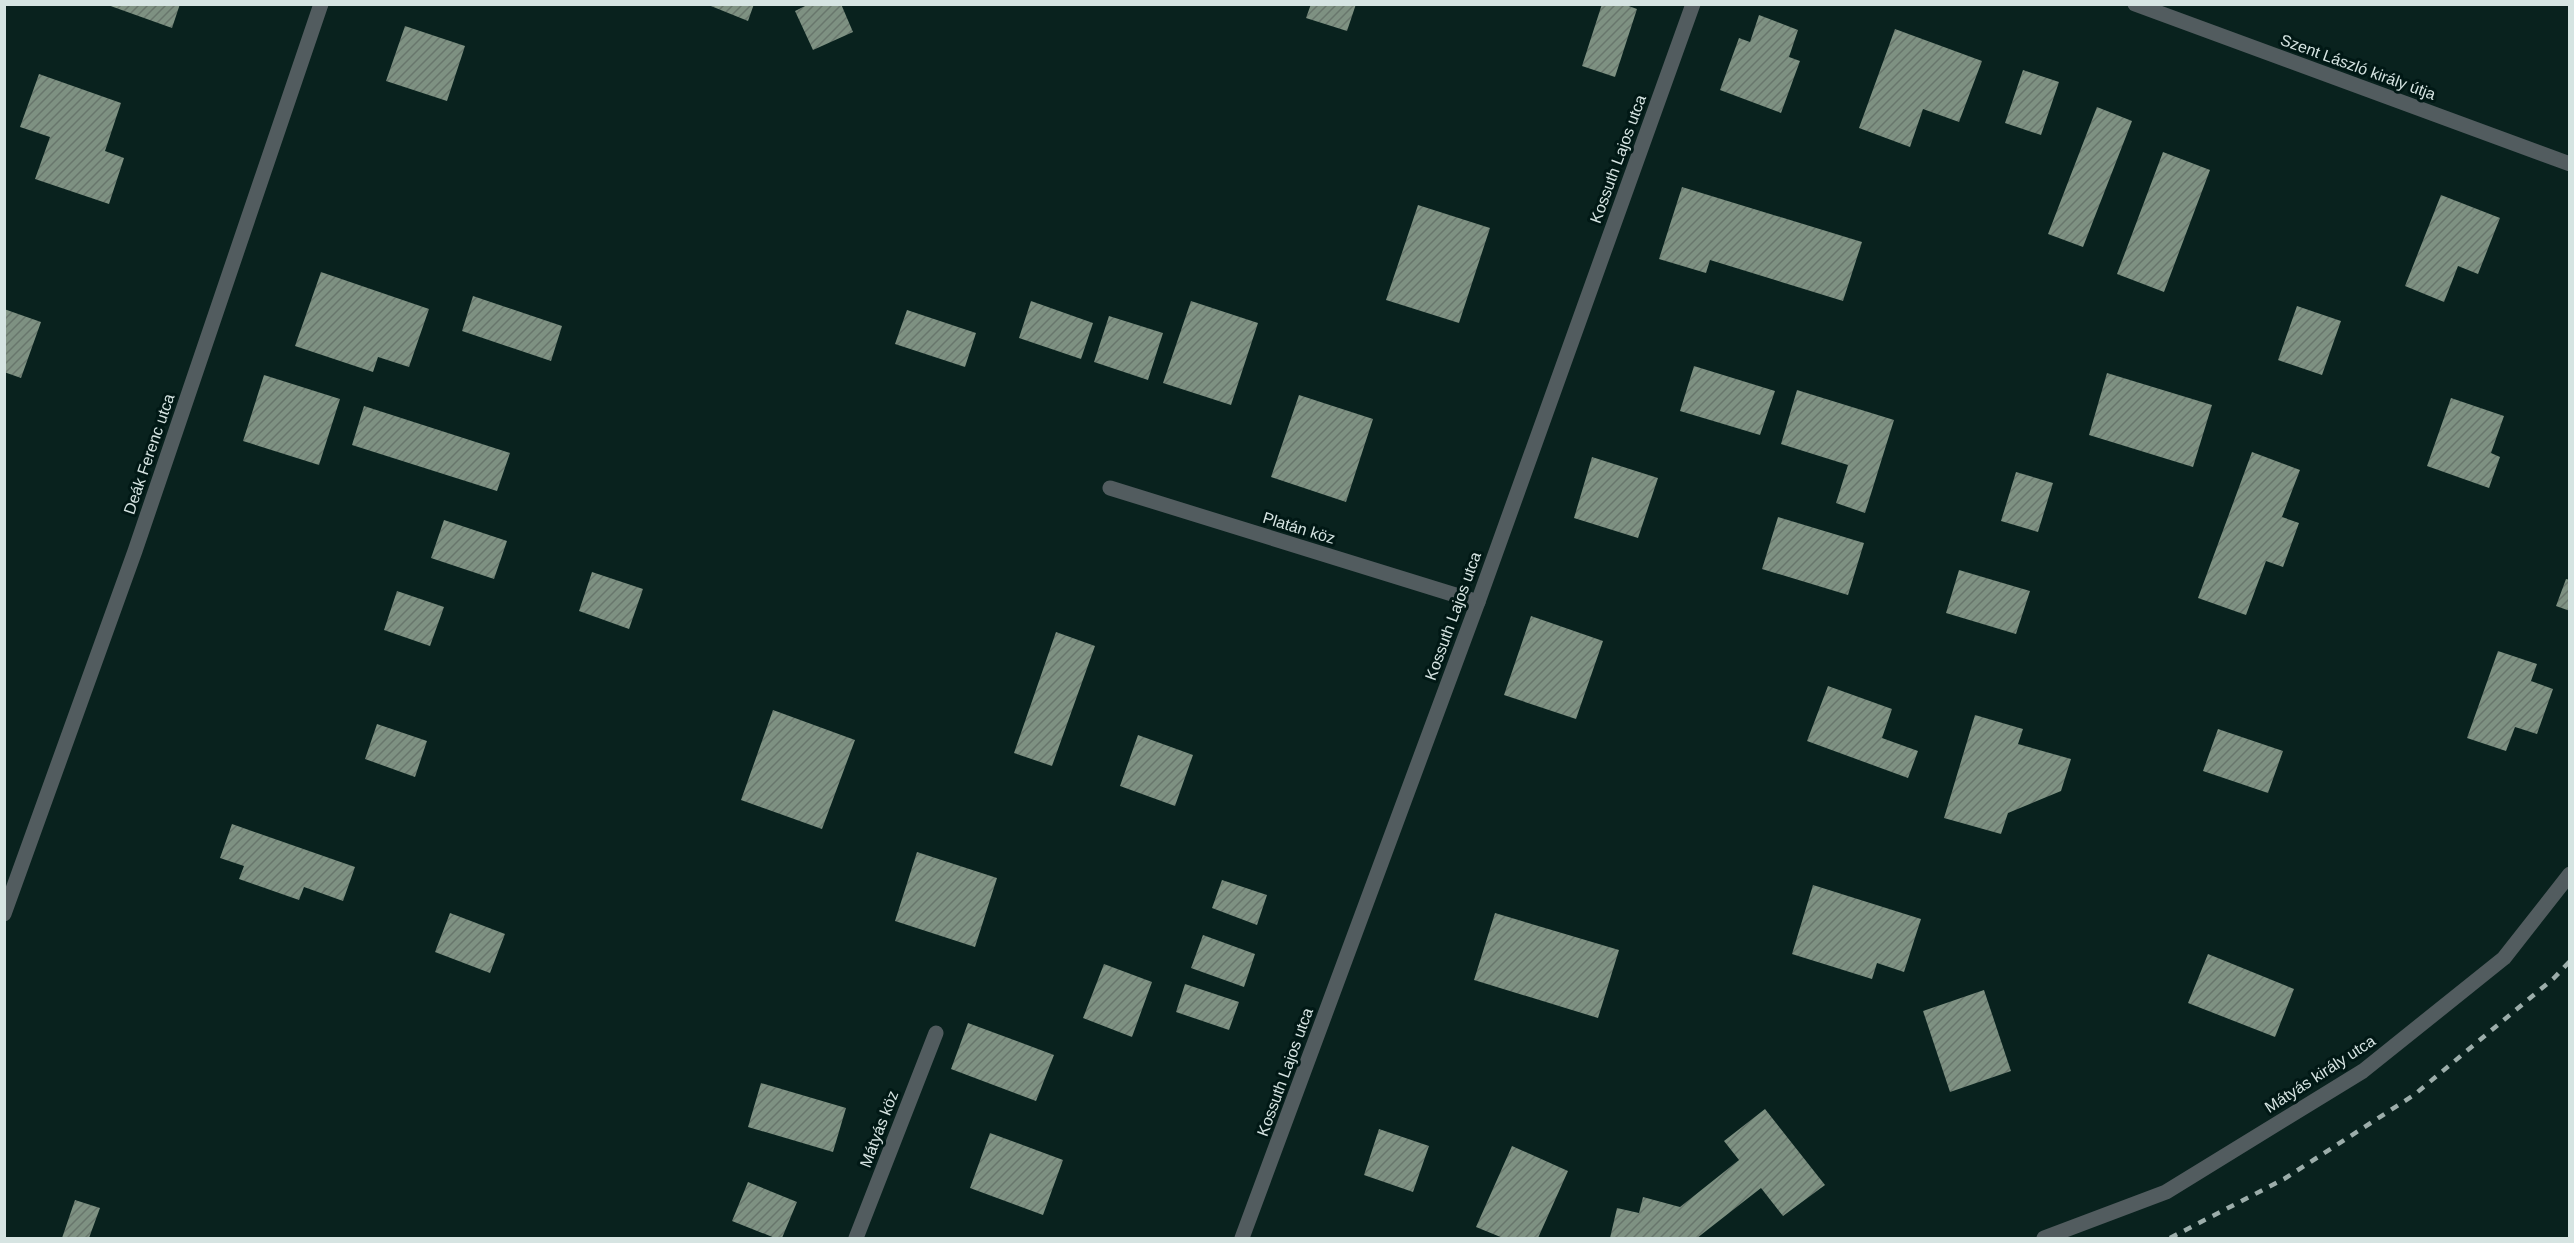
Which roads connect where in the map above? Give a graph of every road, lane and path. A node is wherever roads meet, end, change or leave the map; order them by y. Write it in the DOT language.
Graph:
graph roads {
  1 [pos="321,4"];
  2 [pos="1693,4"];
  3 [pos="2135,4"];
  4 [pos="2570,164"];
  5 [pos="1110,488"];
  6 [pos="1478,602"];
  7 [pos="2570,873"];
  8 [pos="4,914"];
  9 [pos="936,1033"];
  10 [pos="856,1239"];
  11 [pos="1242,1239"];
  12 [pos="2044,1239"];
  1 -- 8 [label="street, Deák Ferenc utca"];
  2 -- 6 [label="street, Kossuth Lajos utca"];
  3 -- 4 [label="street, Szent László király útja"];
  5 -- 6 [label="street, Platán köz"];
  6 -- 11 [label="street, Kossuth Lajos utca"];
  7 -- 12 [label="street, Mátyás király utca"];
  9 -- 10 [label="street, Mátyás köz"];
}
